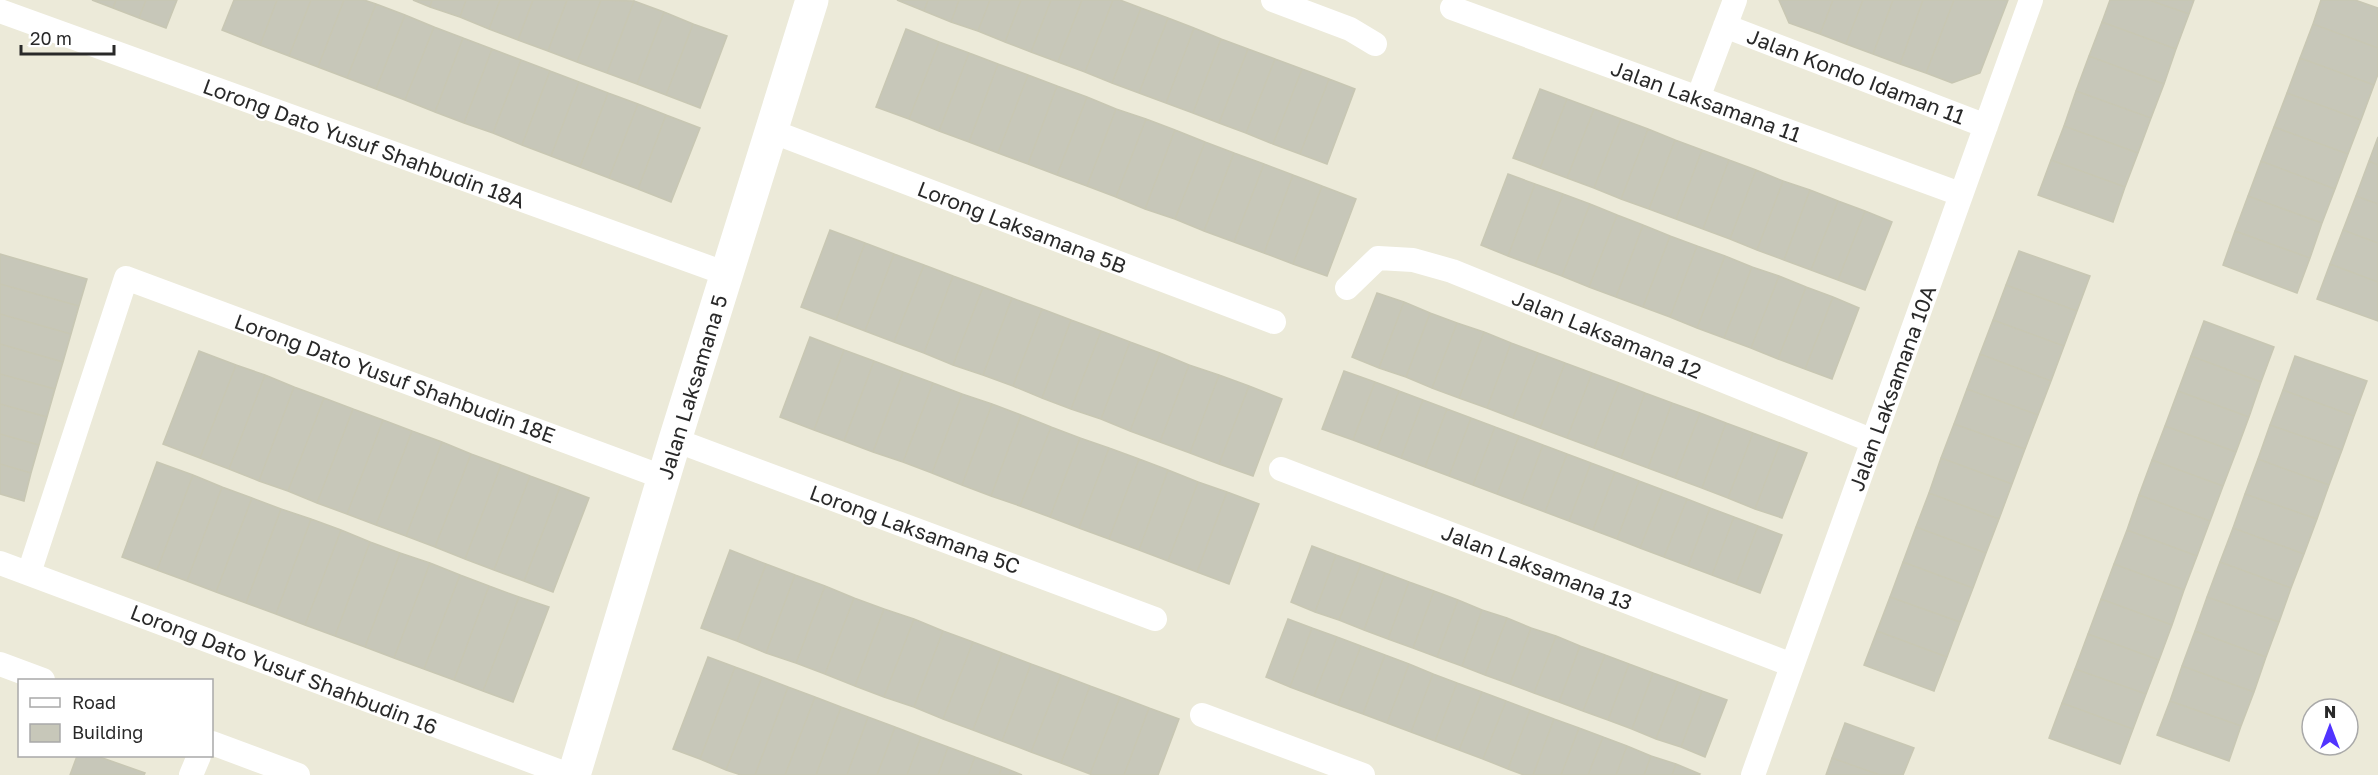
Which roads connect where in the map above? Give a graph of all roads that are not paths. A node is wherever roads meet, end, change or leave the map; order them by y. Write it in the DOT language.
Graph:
graph roads {
  1 [pos="812,0"];
  2 [pos="1273,0"];
  3 [pos="1735,0"];
  4 [pos="2031,0"];
  5 [pos="1452,8"];
  6 [pos="0,11"];
  7 [pos="1725,26"];
  8 [pos="1375,44"];
  9 [pos="1698,98"];
  10 [pos="1986,126"];
  11 [pos="771,131"];
  12 [pos="1960,194"];
  13 [pos="727,274"];
  14 [pos="1347,288"];
  15 [pos="1274,321"];
  16 [pos="675,440"];
  17 [pos="1873,441"];
  18 [pos="1281,469"];
  19 [pos="665,478"];
  20 [pos="0,562"];
  21 [pos="29,573"];
  22 [pos="1155,619"];
  23 [pos="0,664"];
  24 [pos="1792,666"];
  25 [pos="38,679"];
  26 [pos="1202,715"];
  27 [pos="213,743"];
  28 [pos="199,757"];
  29 [pos="191,775"];
  30 [pos="298,775"];
  31 [pos="569,775"];
  32 [pos="574,775"];
  33 [pos="1363,775"];
  34 [pos="1753,775"];
  1 -- 11 [label="street, Jalan Laksamana 5"];
  2 -- 8 [label="street"];
  3 -- 7 [label="street"];
  4 -- 10 [label="street, Jalan Laksamana 10A"];
  5 -- 9 [label="street, Jalan Laksamana 11"];
  6 -- 13 [label="street, Lorong Dato Yusuf Shahbudin 18A"];
  7 -- 9 [label="street"];
  7 -- 10 [label="street, Jalan Kondo Idaman 11"];
  9 -- 12 [label="street, Jalan Laksamana 11"];
  10 -- 12 [label="street, Jalan Laksamana 10A"];
  11 -- 13 [label="street, Jalan Laksamana 5"];
  11 -- 15 [label="street, Lorong Laksamana 5B"];
  12 -- 17 [label="street, Jalan Laksamana 10A"];
  13 -- 16 [label="street, Jalan Laksamana 5"];
  14 -- 17 [label="street, Jalan Laksamana 12"];
  16 -- 19 [label="street, Jalan Laksamana 5"];
  16 -- 22 [label="street, Lorong Laksamana 5C"];
  17 -- 24 [label="street, Jalan Laksamana 10A"];
  18 -- 24 [label="street, Jalan Laksamana 13"];
  19 -- 21 [label="street, Lorong Dato Yusuf Shahbudin 18E"];
  19 -- 32 [label="street, Jalan Laksamana 5"];
  20 -- 21 [label="street, Lorong Dato Yusuf Shahbudin 16"];
  21 -- 31 [label="street, Lorong Dato Yusuf Shahbudin 16"];
  23 -- 25 [label="street"];
  24 -- 34 [label="street, Jalan Laksamana 10A"];
  26 -- 33 [label="street"];
  27 -- 30 [label="street"];
  28 -- 29 [label="street"];
}
